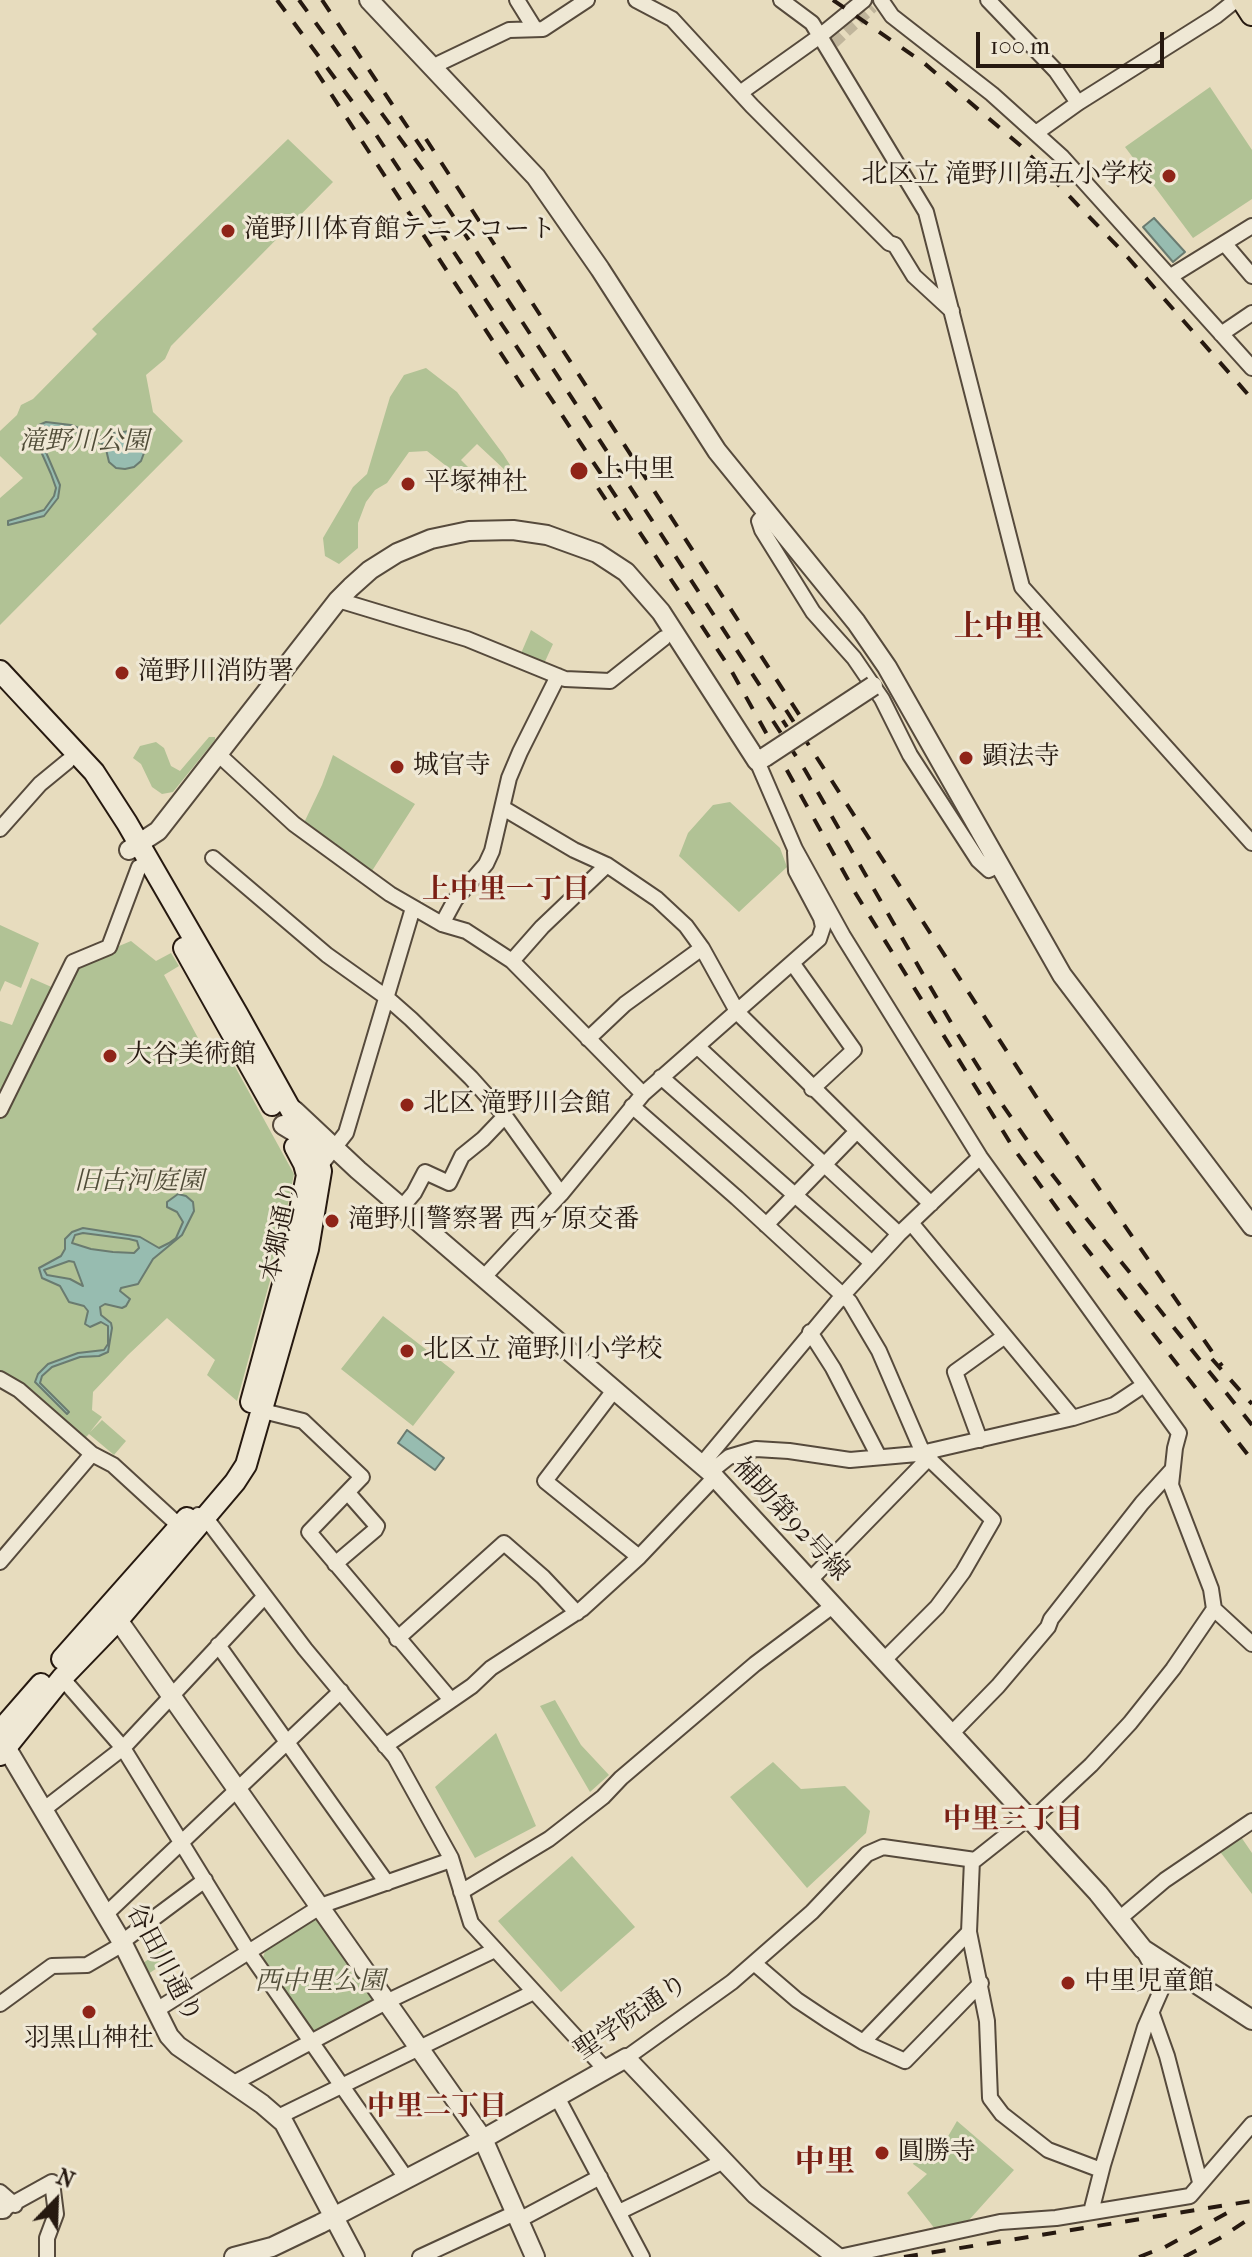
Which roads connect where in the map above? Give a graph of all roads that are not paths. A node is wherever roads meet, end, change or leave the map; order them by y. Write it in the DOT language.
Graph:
graph roads {
  1 [pos="369,0"];
  2 [pos="587,0"];
  3 [pos="636,0"];
  4 [pos="781,0"];
  5 [pos="864,0"];
  6 [pos="881,0"];
  7 [pos="988,0"];
  8 [pos="1236,0"];
  9 [pos="1243,0"];
  10 [pos="518,1"];
  11 [pos="1252,14"];
  12 [pos="535,29"];
  13 [pos="509,30"];
  14 [pos="820,36"];
  15 [pos="434,68"];
  16 [pos="740,93"];
  17 [pos="1078,103"];
  18 [pos="1036,133"];
  19 [pos="1252,226"];
  20 [pos="1224,243"];
  21 [pos="1171,276"];
  22 [pos="1252,276"];
  23 [pos="952,311"];
  24 [pos="1252,313"];
  25 [pos="1221,334"];
  26 [pos="1252,368"];
  27 [pos="767,512"];
  28 [pos="338,600"];
  29 [pos="664,638"];
  30 [pos="0,671"];
  31 [pos="558,676"];
  32 [pos="873,686"];
  33 [pos="0,689"];
  34 [pos="218,754"];
  35 [pos="761,759"];
  36 [pos="68,761"];
  37 [pos="503,808"];
  38 [pos="0,829"];
  39 [pos="1252,843"];
  40 [pos="795,849"];
  41 [pos="136,853"];
  42 [pos="213,858"];
  43 [pos="607,865"];
  44 [pos="998,865"];
  45 [pos="413,908"];
  46 [pos="442,924"];
  47 [pos="702,948"];
  48 [pos="512,961"];
  49 [pos="793,964"];
  50 [pos="386,997"];
  51 [pos="738,1013"];
  52 [pos="588,1039"];
  53 [pos="698,1047"];
  54 [pos="661,1077"];
  55 [pos="812,1089"];
  56 [pos="643,1094"];
  57 [pos="286,1103"];
  58 [pos="632,1106"];
  59 [pos="0,1110"];
  60 [pos="505,1116"];
  61 [pos="283,1125"];
  62 [pos="856,1132"];
  63 [pos="307,1140"];
  64 [pos="329,1156"];
  65 [pos="980,1157"];
  66 [pos="825,1163"];
  67 [pos="311,1193"];
  68 [pos="561,1194"];
  69 [pos="795,1194"];
  70 [pos="931,1204"];
  71 [pos="402,1207"];
  72 [pos="912,1224"];
  73 [pos="766,1225"];
  74 [pos="1252,1226"];
  75 [pos="899,1234"];
  76 [pos="872,1263"];
  77 [pos="484,1277"];
  78 [pos="843,1295"];
  79 [pos="810,1332"];
  80 [pos="1005,1336"];
  81 [pos="0,1379"];
  82 [pos="1144,1385"];
  83 [pos="615,1389"];
  84 [pos="263,1411"];
  85 [pos="1073,1418"];
  86 [pos="980,1440"];
  87 [pos="92,1454"];
  88 [pos="928,1454"];
  89 [pos="879,1457"];
  90 [pos="709,1471"];
  91 [pos="1171,1471"];
  92 [pos="348,1493"];
  93 [pos="191,1523"];
  94 [pos="639,1557"];
  95 [pos="0,1562"];
  96 [pos="335,1564"];
  97 [pos="810,1580"];
  98 [pos="264,1597"];
  99 [pos="834,1605"];
  100 [pos="1214,1609"];
  101 [pos="577,1613"];
  102 [pos="118,1620"];
  103 [pos="397,1639"];
  104 [pos="1252,1644"];
  105 [pos="218,1645"];
  106 [pos="884,1660"];
  107 [pos="62,1678"];
  108 [pos="341,1691"];
  109 [pos="172,1697"];
  110 [pos="451,1700"];
  111 [pos="951,1734"];
  112 [pos="1,1738"];
  113 [pos="288,1743"];
  114 [pos="385,1746"];
  115 [pos="123,1748"];
  116 [pos="238,1791"];
  117 [pos="43,1810"];
  118 [pos="1030,1819"];
  119 [pos="1252,1821"];
  120 [pos="182,1844"];
  121 [pos="451,1860"];
  122 [pos="972,1860"];
  123 [pos="205,1880"];
  124 [pos="387,1883"];
  125 [pos="461,1892"];
  126 [pos="319,1906"];
  127 [pos="106,1914"];
  128 [pos="1119,1919"];
  129 [pos="969,1932"];
  130 [pos="122,1943"];
  131 [pos="1143,1949"];
  132 [pos="495,1950"];
  133 [pos="248,1951"];
  134 [pos="754,1963"];
  135 [pos="1171,1967"];
  136 [pos="981,1983"];
  137 [pos="1163,1986"];
  138 [pos="534,1992"];
  139 [pos="386,2002"];
  140 [pos="0,2004"];
  141 [pos="155,2011"];
  142 [pos="1152,2014"];
  143 [pos="1252,2020"];
  144 [pos="310,2042"];
  145 [pos="863,2042"];
  146 [pos="419,2048"];
  147 [pos="626,2058"];
  148 [pos="605,2069"];
  149 [pos="232,2084"];
  150 [pos="341,2086"];
  151 [pos="557,2097"];
  152 [pos="278,2117"];
  153 [pos="1252,2124"];
  154 [pos="483,2139"];
  155 [pos="721,2159"];
  156 [pos="1101,2170"];
  157 [pos="600,2177"];
  158 [pos="406,2178"];
  159 [pos="1200,2182"];
  160 [pos="5,2204"];
  161 [pos="619,2212"];
  162 [pos="1091,2212"];
  163 [pos="333,2216"];
  164 [pos="517,2217"];
  165 [pos="829,2255"];
  166 [pos="47,2257"];
  167 [pos="234,2257"];
  168 [pos="355,2257"];
  169 [pos="420,2257"];
  170 [pos="535,2257"];
  171 [pos="642,2257"];
  1 -- 15 [label="street"];
  2 -- 12 [label="street"];
  3 -- 16 [label="street"];
  4 -- 14 [label="street"];
  5 -- 14 [label="street"];
  6 -- 18 [label="street"];
  7 -- 17 [label="street"];
  8 -- 17 [label="street"];
  9 -- 11 [label="main road"];
  10 -- 12 [label="street"];
  10 -- 13 [label="street"];
  12 -- 13 [label="street"];
  13 -- 15 [label="street"];
  14 -- 16 [label="street"];
  14 -- 23 [label="street"];
  15 -- 27 [label="street"];
  16 -- 23 [label="street"];
  17 -- 18 [label="street"];
  18 -- 21 [label="street"];
  19 -- 20 [label="street"];
  20 -- 21 [label="street"];
  20 -- 22 [label="street"];
  21 -- 25 [label="street"];
  23 -- 39 [label="street"];
  24 -- 25 [label="street"];
  25 -- 26 [label="street"];
  27 -- 32 [label="street"];
  27 -- 44 [label="street"];
  28 -- 31 [label="street"];
  28 -- 34 [label="street"];
  28 -- 35 [label="street"];
  29 -- 31 [label="street"];
  30 -- 41 [label="main road, 本郷通り"];
  31 -- 37 [label="street"];
  32 -- 35 [label="street, bridge"];
  32 -- 44 [label="street"];
  33 -- 36 [label="main road, 本郷通り"];
  34 -- 41 [label="street"];
  34 -- 45 [label="street"];
  35 -- 40 [label="street"];
  36 -- 38 [label="street"];
  36 -- 41 [label="main road, 本郷通り"];
  37 -- 43 [label="street"];
  37 -- 46 [label="street"];
  40 -- 49 [label="street"];
  40 -- 65 [label="street"];
  41 -- 57 [label="main road, 本郷通り"];
  41 -- 59 [label="street"];
  41 -- 61 [label="main road, 本郷通り"];
  42 -- 50 [label="street"];
  43 -- 47 [label="street"];
  43 -- 48 [label="street"];
  44 -- 74 [label="street"];
  45 -- 46 [label="street"];
  45 -- 50 [label="street"];
  46 -- 48 [label="street"];
  47 -- 51 [label="street"];
  47 -- 52 [label="street"];
  48 -- 52 [label="street"];
  49 -- 51 [label="street"];
  49 -- 55 [label="street"];
  50 -- 60 [label="street"];
  50 -- 64 [label="street"];
  51 -- 53 [label="street"];
  51 -- 55 [label="street"];
  52 -- 56 [label="street"];
  53 -- 54 [label="street"];
  53 -- 66 [label="street"];
  54 -- 56 [label="street"];
  54 -- 69 [label="street"];
  55 -- 62 [label="street"];
  56 -- 58 [label="street"];
  57 -- 63 [label="main road, 本郷通り"];
  57 -- 64 [label="street, 補助第92号線"];
  58 -- 68 [label="street"];
  58 -- 73 [label="street"];
  60 -- 68 [label="street"];
  60 -- 71 [label="street"];
  61 -- 63 [label="street"];
  61 -- 67 [label="main road, 本郷通り"];
  62 -- 66 [label="street"];
  62 -- 70 [label="street"];
  63 -- 64 [label="main road, 本郷通り"];
  64 -- 67 [label="main road, 本郷通り"];
  64 -- 71 [label="street, 補助第92号線"];
  65 -- 70 [label="street"];
  65 -- 82 [label="street"];
  66 -- 69 [label="street"];
  66 -- 75 [label="street"];
  67 -- 84 [label="main road, 本郷通り"];
  67 -- 93 [label="main road, 本郷通り"];
  68 -- 77 [label="street"];
  69 -- 73 [label="street"];
  69 -- 76 [label="street"];
  70 -- 72 [label="street"];
  71 -- 77 [label="street, 補助第92号線"];
  72 -- 75 [label="street"];
  72 -- 80 [label="street"];
  73 -- 78 [label="street"];
  75 -- 76 [label="street"];
  76 -- 78 [label="street"];
  77 -- 83 [label="street, 補助第92号線"];
  78 -- 79 [label="street"];
  78 -- 88 [label="street"];
  79 -- 89 [label="street"];
  79 -- 90 [label="street"];
  80 -- 85 [label="street"];
  80 -- 86 [label="street"];
  81 -- 87 [label="street"];
  82 -- 85 [label="street"];
  82 -- 91 [label="street"];
  83 -- 90 [label="street, 補助第92号線"];
  83 -- 94 [label="street"];
  84 -- 92 [label="street"];
  84 -- 93 [label="main road, 本郷通り"];
  85 -- 86 [label="street"];
  86 -- 88 [label="street"];
  87 -- 93 [label="street"];
  87 -- 95 [label="street"];
  88 -- 89 [label="street"];
  88 -- 97 [label="street"];
  88 -- 106 [label="street"];
  89 -- 90 [label="street"];
  90 -- 94 [label="street"];
  90 -- 97 [label="street, 補助第92号線"];
  91 -- 100 [label="street"];
  91 -- 111 [label="street"];
  92 -- 96 [label="street"];
  92 -- 96 [label="street"];
  93 -- 98 [label="street"];
  93 -- 102 [label="main road, 本郷通り"];
  93 -- 112 [label="main road, 本郷通り"];
  94 -- 101 [label="street"];
  96 -- 103 [label="street"];
  97 -- 99 [label="street, 補助第92号線"];
  98 -- 105 [label="street"];
  98 -- 108 [label="street"];
  99 -- 106 [label="street, 補助第92号線"];
  99 -- 125 [label="street"];
  100 -- 104 [label="street"];
  100 -- 118 [label="street"];
  101 -- 103 [label="street"];
  101 -- 110 [label="street"];
  102 -- 107 [label="main road, 本郷通り"];
  102 -- 109 [label="street"];
  103 -- 110 [label="street"];
  105 -- 109 [label="street"];
  105 -- 113 [label="street"];
  106 -- 111 [label="street, 補助第92号線"];
  107 -- 112 [label="main road, 本郷通り"];
  107 -- 115 [label="street"];
  108 -- 113 [label="street"];
  108 -- 114 [label="street"];
  109 -- 115 [label="street"];
  109 -- 116 [label="street"];
  110 -- 114 [label="street"];
  111 -- 118 [label="street, 補助第92号線"];
  112 -- 117 [label="street, 谷田川通り"];
  113 -- 116 [label="street"];
  113 -- 124 [label="street"];
  114 -- 121 [label="street"];
  115 -- 117 [label="street"];
  115 -- 120 [label="street"];
  116 -- 120 [label="street"];
  116 -- 126 [label="street"];
  117 -- 127 [label="street, 谷田川通り"];
  118 -- 122 [label="street"];
  118 -- 128 [label="street, 補助第92号線"];
  119 -- 128 [label="street"];
  120 -- 123 [label="street"];
  120 -- 127 [label="street"];
  121 -- 124 [label="street"];
  121 -- 125 [label="street"];
  122 -- 129 [label="street"];
  122 -- 134 [label="street, 聖学院通り"];
  123 -- 130 [label="street"];
  123 -- 133 [label="street"];
  124 -- 126 [label="street"];
  125 -- 132 [label="street"];
  126 -- 133 [label="street"];
  126 -- 139 [label="street"];
  127 -- 130 [label="street, 谷田川通り"];
  128 -- 131 [label="street, 補助第92号線"];
  129 -- 136 [label="street"];
  129 -- 145 [label="street"];
  130 -- 140 [label="street"];
  130 -- 141 [label="street, 谷田川通り"];
  131 -- 135 [label="street, 補助第92号線"];
  131 -- 137 [label="street"];
  132 -- 138 [label="street"];
  132 -- 139 [label="street"];
  133 -- 141 [label="street"];
  133 -- 144 [label="street"];
  134 -- 145 [label="street"];
  134 -- 147 [label="street, 聖学院通り"];
  135 -- 137 [label="street"];
  135 -- 143 [label="street, 補助第92号線"];
  136 -- 145 [label="street"];
  136 -- 156 [label="street"];
  137 -- 142 [label="street"];
  138 -- 146 [label="street"];
  138 -- 148 [label="street"];
  139 -- 144 [label="street"];
  139 -- 146 [label="street"];
  141 -- 149 [label="street, 谷田川通り"];
  142 -- 156 [label="street"];
  142 -- 159 [label="street"];
  144 -- 149 [label="street"];
  144 -- 150 [label="street"];
  146 -- 150 [label="street"];
  146 -- 154 [label="street"];
  147 -- 148 [label="street, 聖学院通り"];
  147 -- 155 [label="street"];
  148 -- 151 [label="street, 聖学院通り"];
  149 -- 152 [label="street, 谷田川通り"];
  150 -- 152 [label="street"];
  150 -- 158 [label="street"];
  151 -- 154 [label="street, 聖学院通り"];
  151 -- 157 [label="street"];
  152 -- 163 [label="street, 谷田川通り"];
  153 -- 159 [label="street"];
  154 -- 158 [label="street, 聖学院通り"];
  154 -- 164 [label="street"];
  155 -- 161 [label="street"];
  155 -- 165 [label="street"];
  156 -- 162 [label="street"];
  157 -- 161 [label="street"];
  157 -- 164 [label="street"];
  158 -- 163 [label="street, 聖学院通り"];
  159 -- 162 [label="street"];
  160 -- 166 [label="street"];
  161 -- 171 [label="street"];
  162 -- 165 [label="street"];
  163 -- 167 [label="street, 聖学院通り"];
  163 -- 168 [label="street, 谷田川通り"];
  164 -- 169 [label="street"];
  164 -- 170 [label="street"];
}
